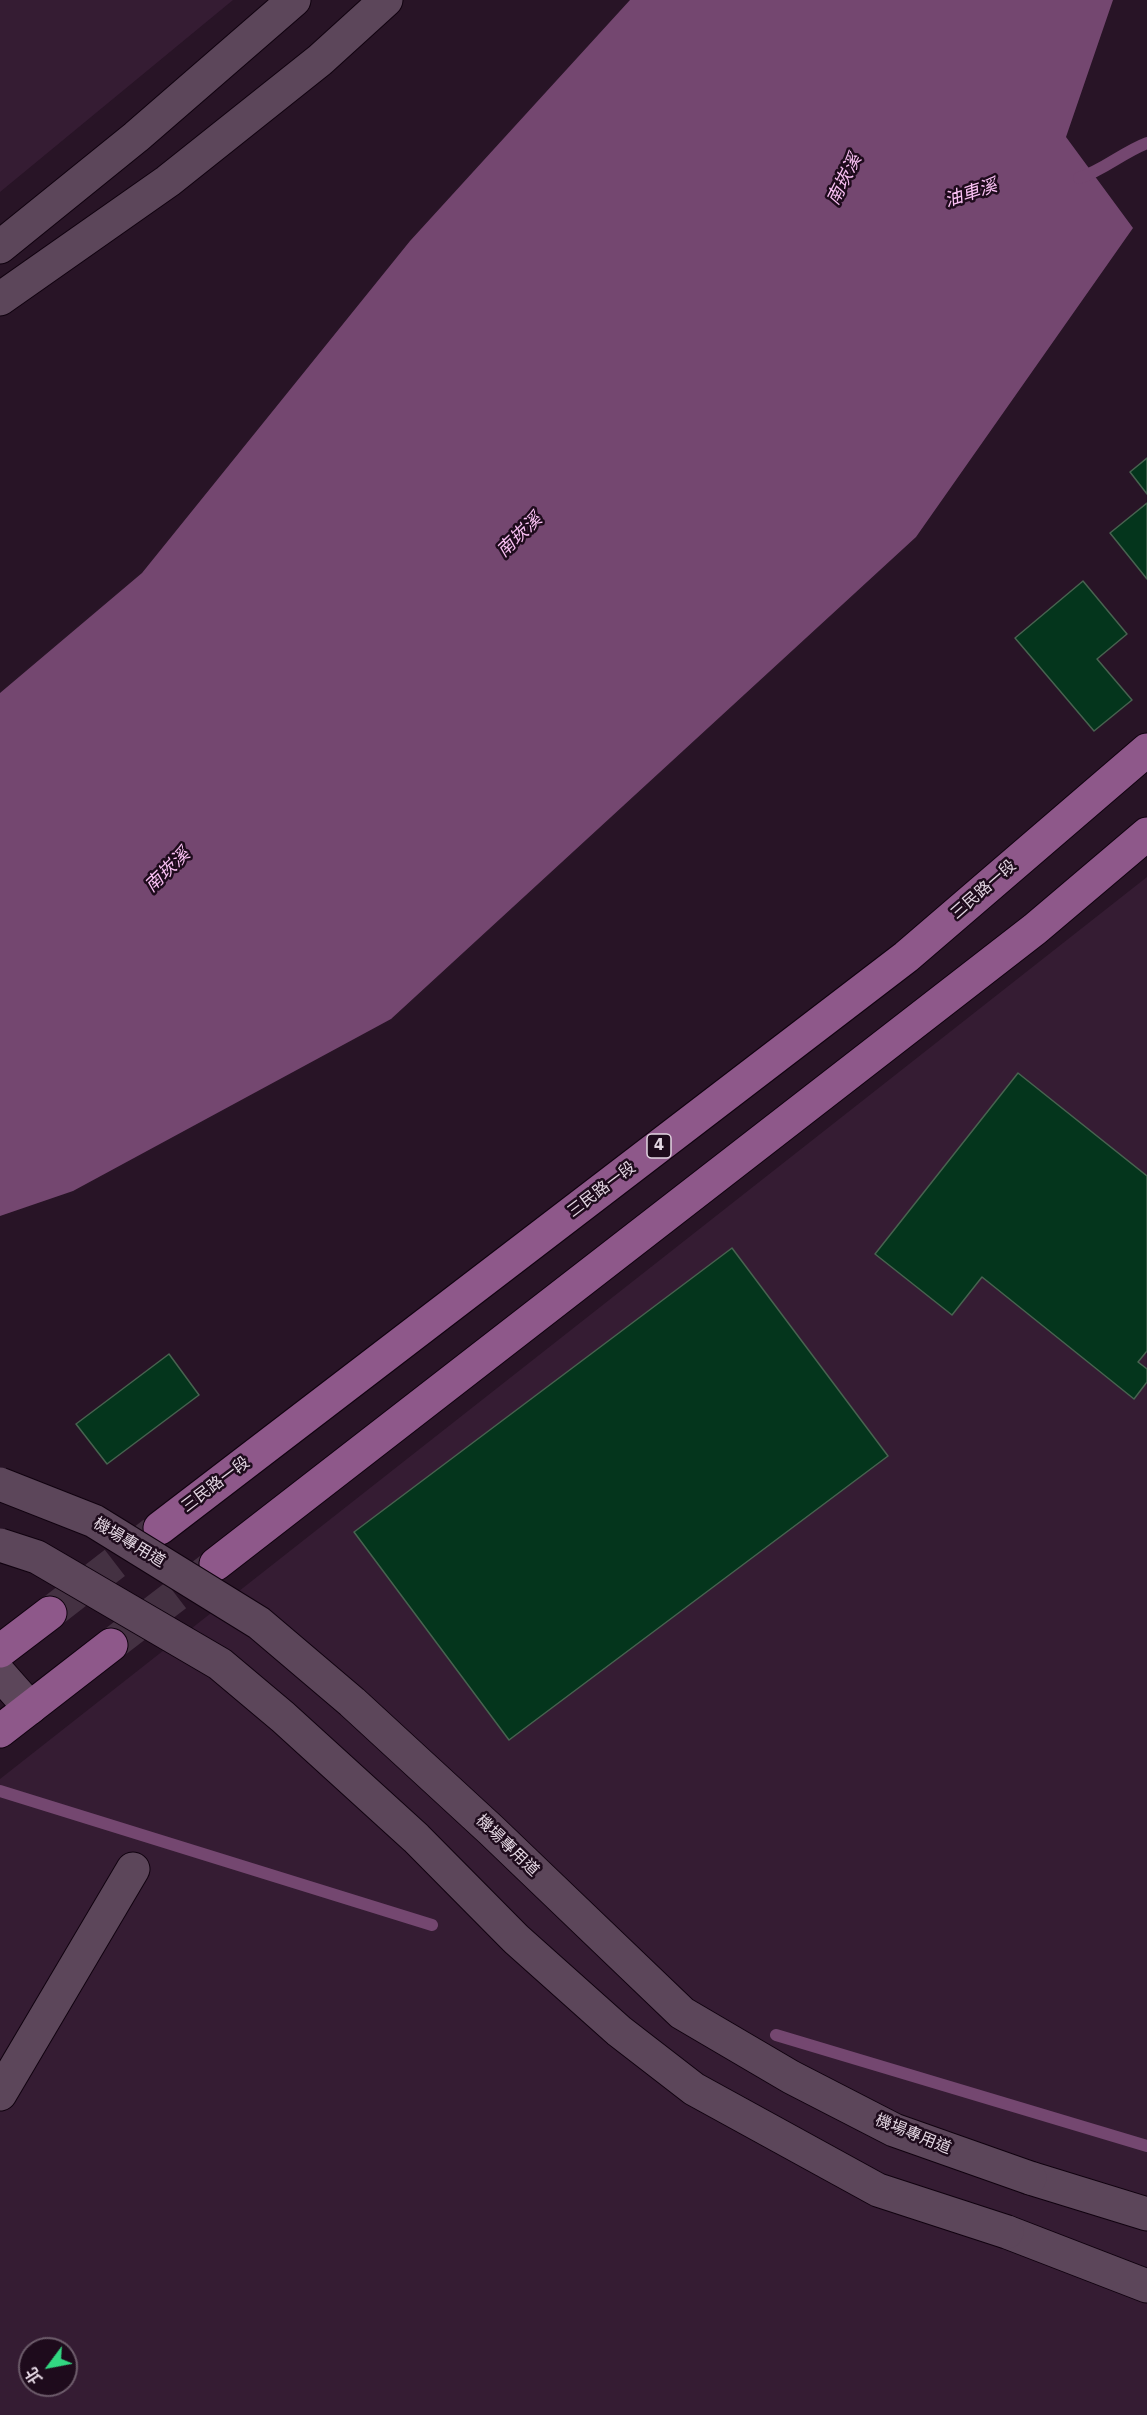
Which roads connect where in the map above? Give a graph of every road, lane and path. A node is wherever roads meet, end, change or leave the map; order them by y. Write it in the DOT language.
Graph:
graph roads {
  1 [pos="294,0"];
  2 [pos="386,0"];
  3 [pos="0,247"];
  4 [pos="0,299"];
  5 [pos="1147,750"];
  6 [pos="1147,834"];
  7 [pos="0,1484"];
  8 [pos="160,1528"];
  9 [pos="0,1545"];
  10 [pos="216,1564"];
  11 [pos="50,1612"];
  12 [pos="111,1645"];
  13 [pos="0,1651"];
  14 [pos="0,1674"];
  15 [pos="30,1708"];
  16 [pos="0,1731"];
  17 [pos="133,1869"];
  18 [pos="0,2094"];
  19 [pos="1147,2214"];
  20 [pos="1147,2286"];
  1 -- 3 [label="street"];
  2 -- 4 [label="street"];
  5 -- 8 [label="main road, 三民路一段 / 4"];
  6 -- 10 [label="main road"];
  7 -- 19 [label="street, 機場專用道, bridge"];
  9 -- 20 [label="street, bridge"];
  11 -- 13 [label="main road"];
  12 -- 15 [label="main road"];
  14 -- 15 [label="street"];
  15 -- 16 [label="main road"];
  17 -- 18 [label="street"];
}
